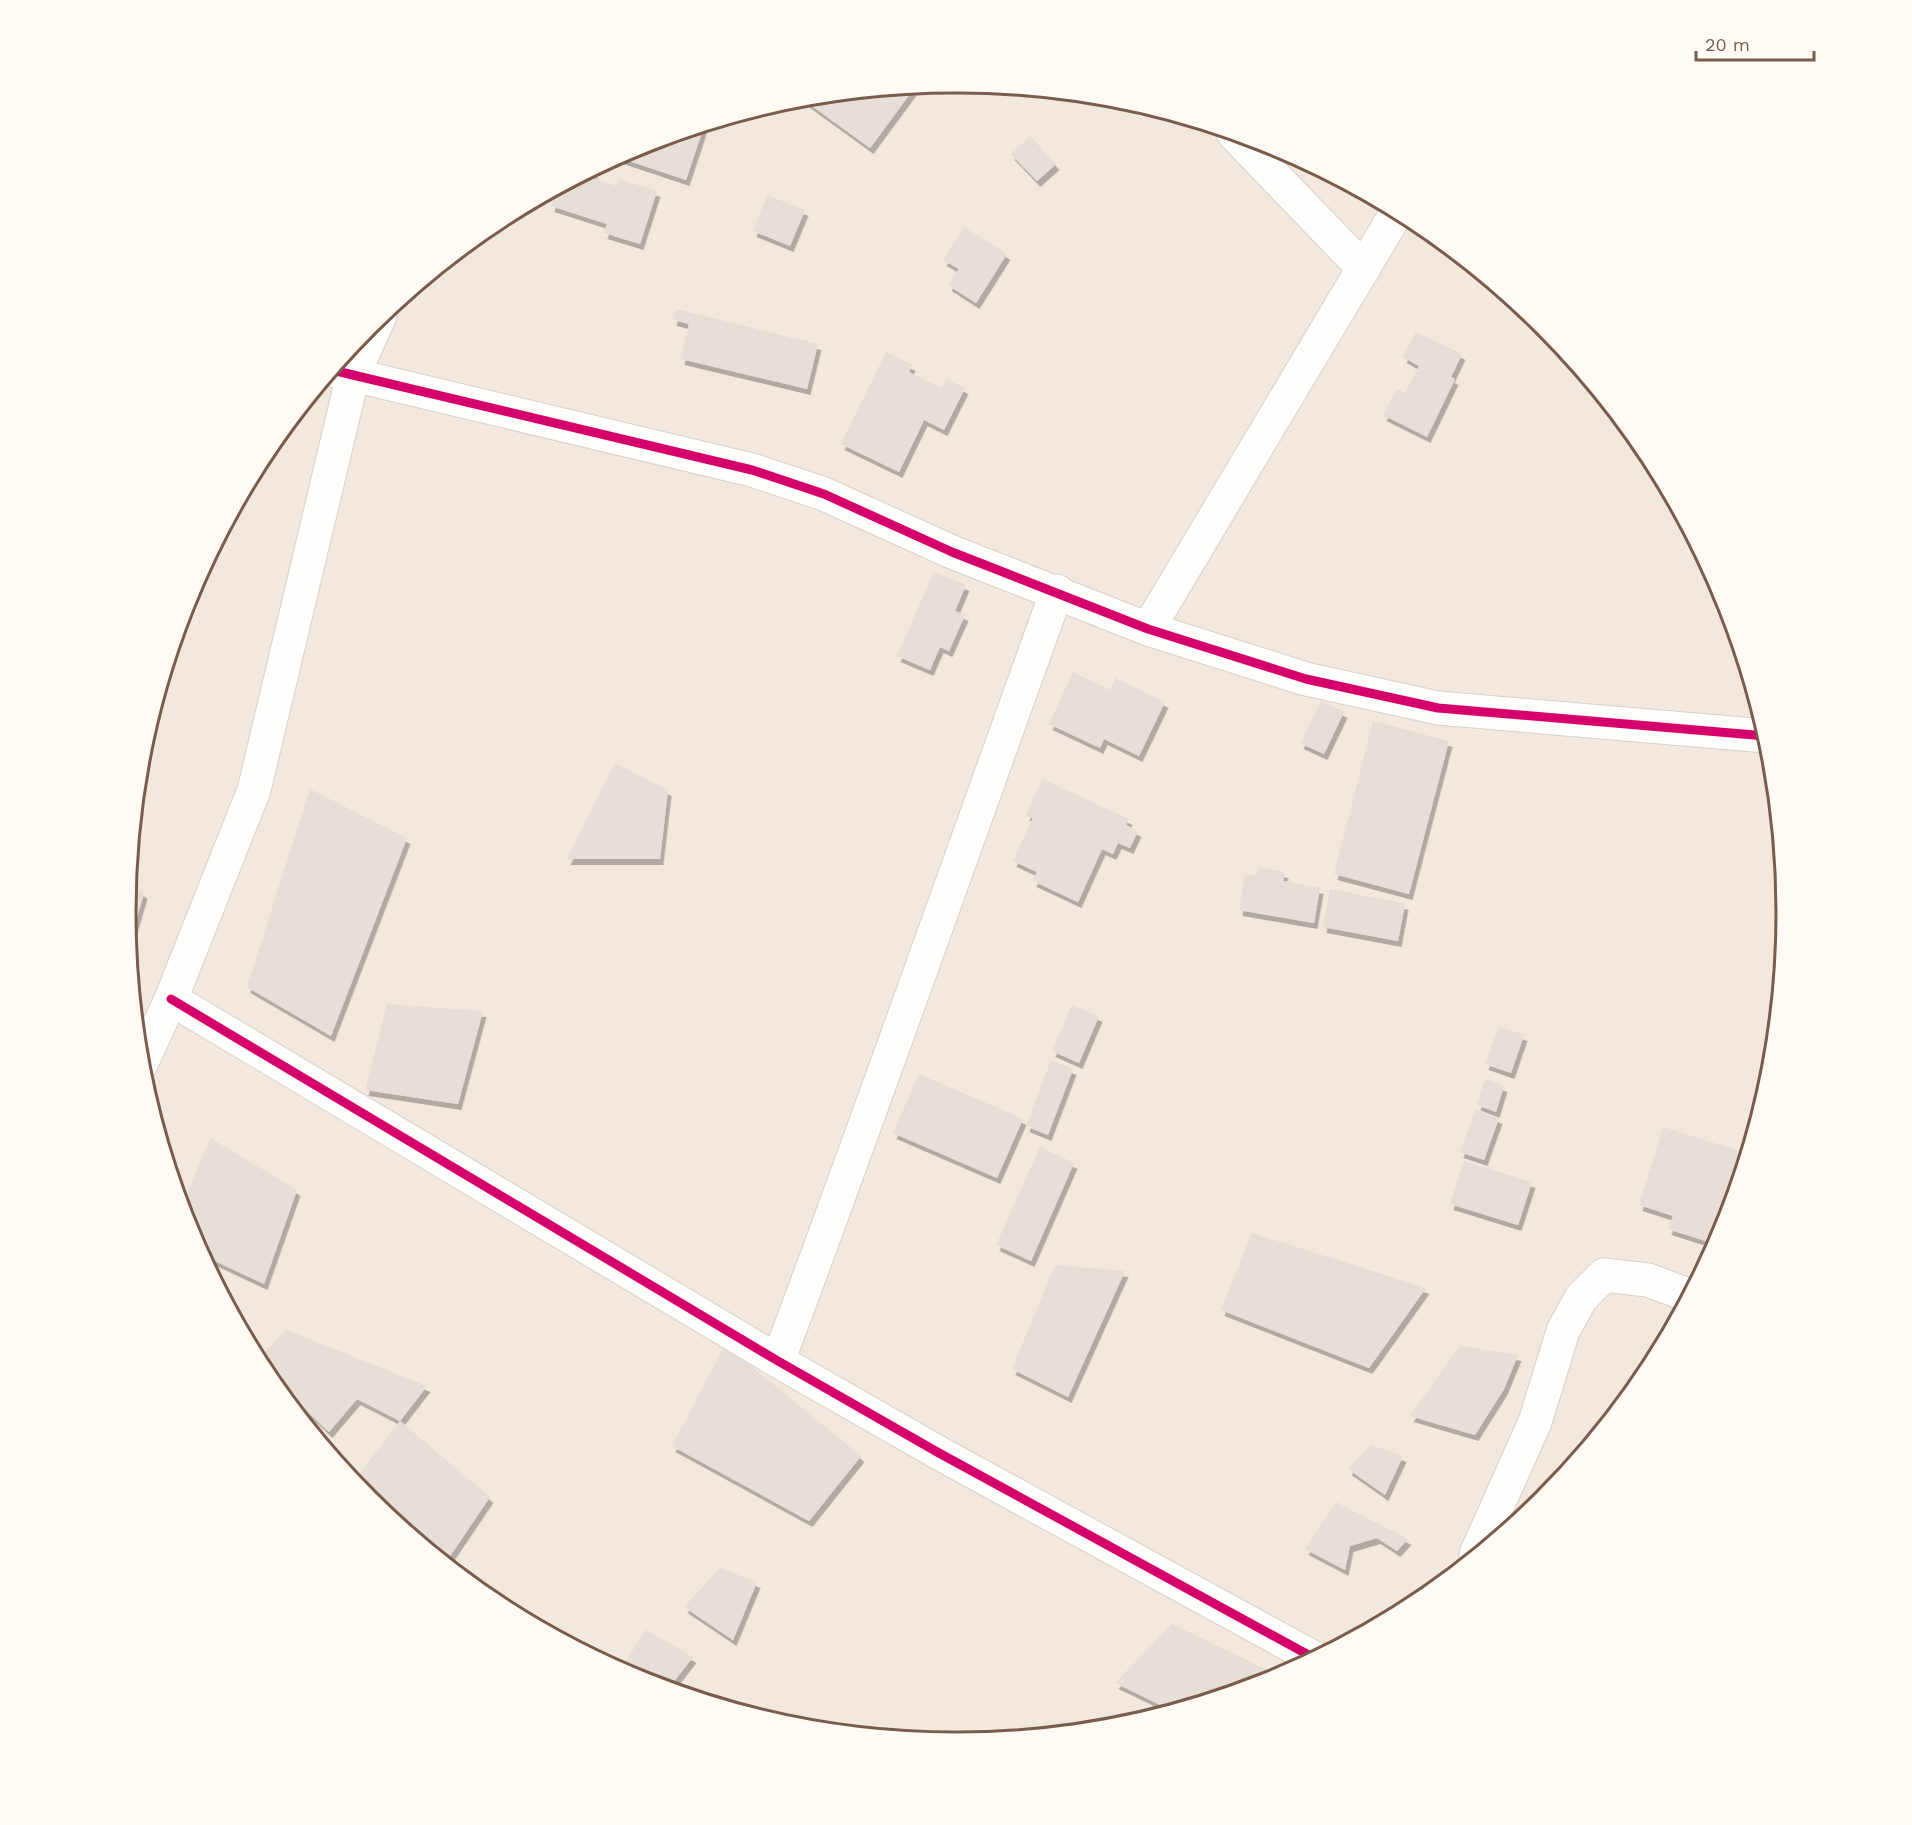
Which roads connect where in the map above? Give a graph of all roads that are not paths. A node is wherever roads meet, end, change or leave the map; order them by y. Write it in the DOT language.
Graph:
graph roads {
  1 [pos="1244,145"];
  2 [pos="1393,220"];
  3 [pos="1364,269"];
  4 [pos="352,360"];
  5 [pos="343,373"];
  6 [pos="1057,591"];
  7 [pos="1148,629"];
  8 [pos="1756,735"];
  9 [pos="171,999"];
  10 [pos="148,1048"];
  11 [pos="1682,1293"];
  12 [pos="777,1361"];
  13 [pos="1482,1541"];
  14 [pos="1305,1653"];
  1 -- 3 [label="street"];
  2 -- 3 [label="street"];
  3 -- 7 [label="street"];
  4 -- 5 [label="street"];
  5 -- 6 [label="street"];
  5 -- 9 [label="street"];
  6 -- 7 [label="street"];
  6 -- 12 [label="street"];
  7 -- 8 [label="street"];
  9 -- 10 [label="street"];
  9 -- 12 [label="street"];
  11 -- 13 [label="street"];
  12 -- 14 [label="street"];
}
